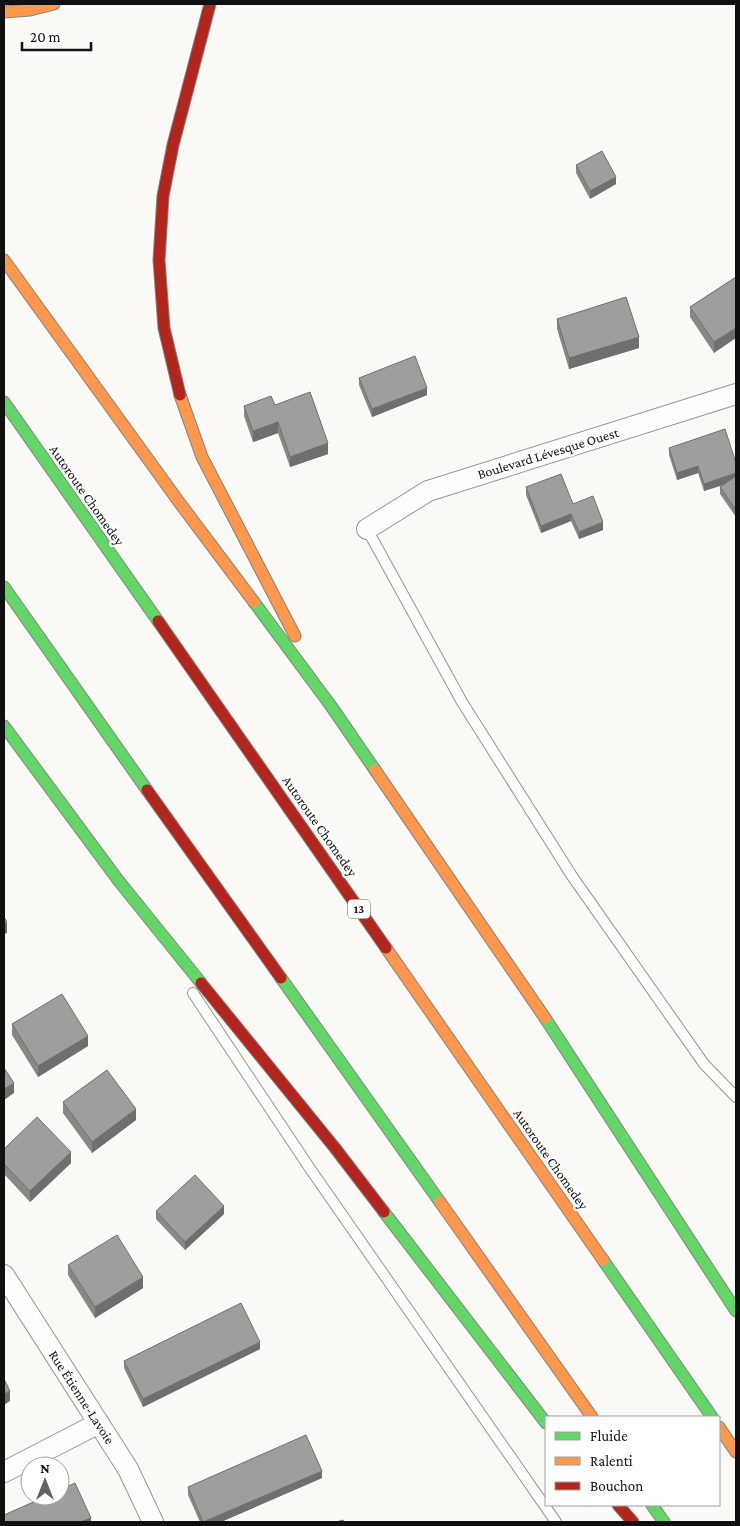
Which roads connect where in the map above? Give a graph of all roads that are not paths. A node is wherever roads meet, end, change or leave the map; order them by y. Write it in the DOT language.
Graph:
graph roads {
  1 [pos="54,4"];
  2 [pos="210,4"];
  3 [pos="4,12"];
  4 [pos="4,260"];
  5 [pos="736,394"];
  6 [pos="4,402"];
  7 [pos="367,529"];
  8 [pos="4,588"];
  9 [pos="331,706"];
  10 [pos="4,726"];
  11 [pos="118,880"];
  12 [pos="736,1097"];
  13 [pos="4,1275"];
  14 [pos="736,1311"];
  15 [pos="591,1416"];
  16 [pos="711,1416"];
  17 [pos="545,1422"];
  18 [pos="99,1423"];
  19 [pos="720,1428"];
  20 [pos="736,1452"];
  21 [pos="4,1472"];
  22 [pos="619,1506"];
  23 [pos="653,1506"];
  24 [pos="153,1522"];
  25 [pos="556,1522"];
  26 [pos="633,1522"];
  27 [pos="664,1522"];
  1 -- 3 [label="main road"];
  2 -- 9 [label="main road"];
  4 -- 9 [label="main road"];
  5 -- 7 [label="street, Boulevard Lévesque Ouest"];
  6 -- 16 [label="main road, Autoroute Chomedey / 13"];
  7 -- 12 [label="lane"];
  8 -- 15 [label="main road"];
  9 -- 14 [label="main road"];
  10 -- 11 [label="main road"];
  11 -- 17 [label="main road"];
  11 -- 25 [label="lane"];
  13 -- 18 [label="street, Rue Étienne-Lavoie"];
  18 -- 21 [label="street"];
  18 -- 24 [label="street, Rue Étienne-Lavoie"];
  19 -- 20 [label="main road"];
  22 -- 26 [label="main road"];
  23 -- 27 [label="main road"];
}
